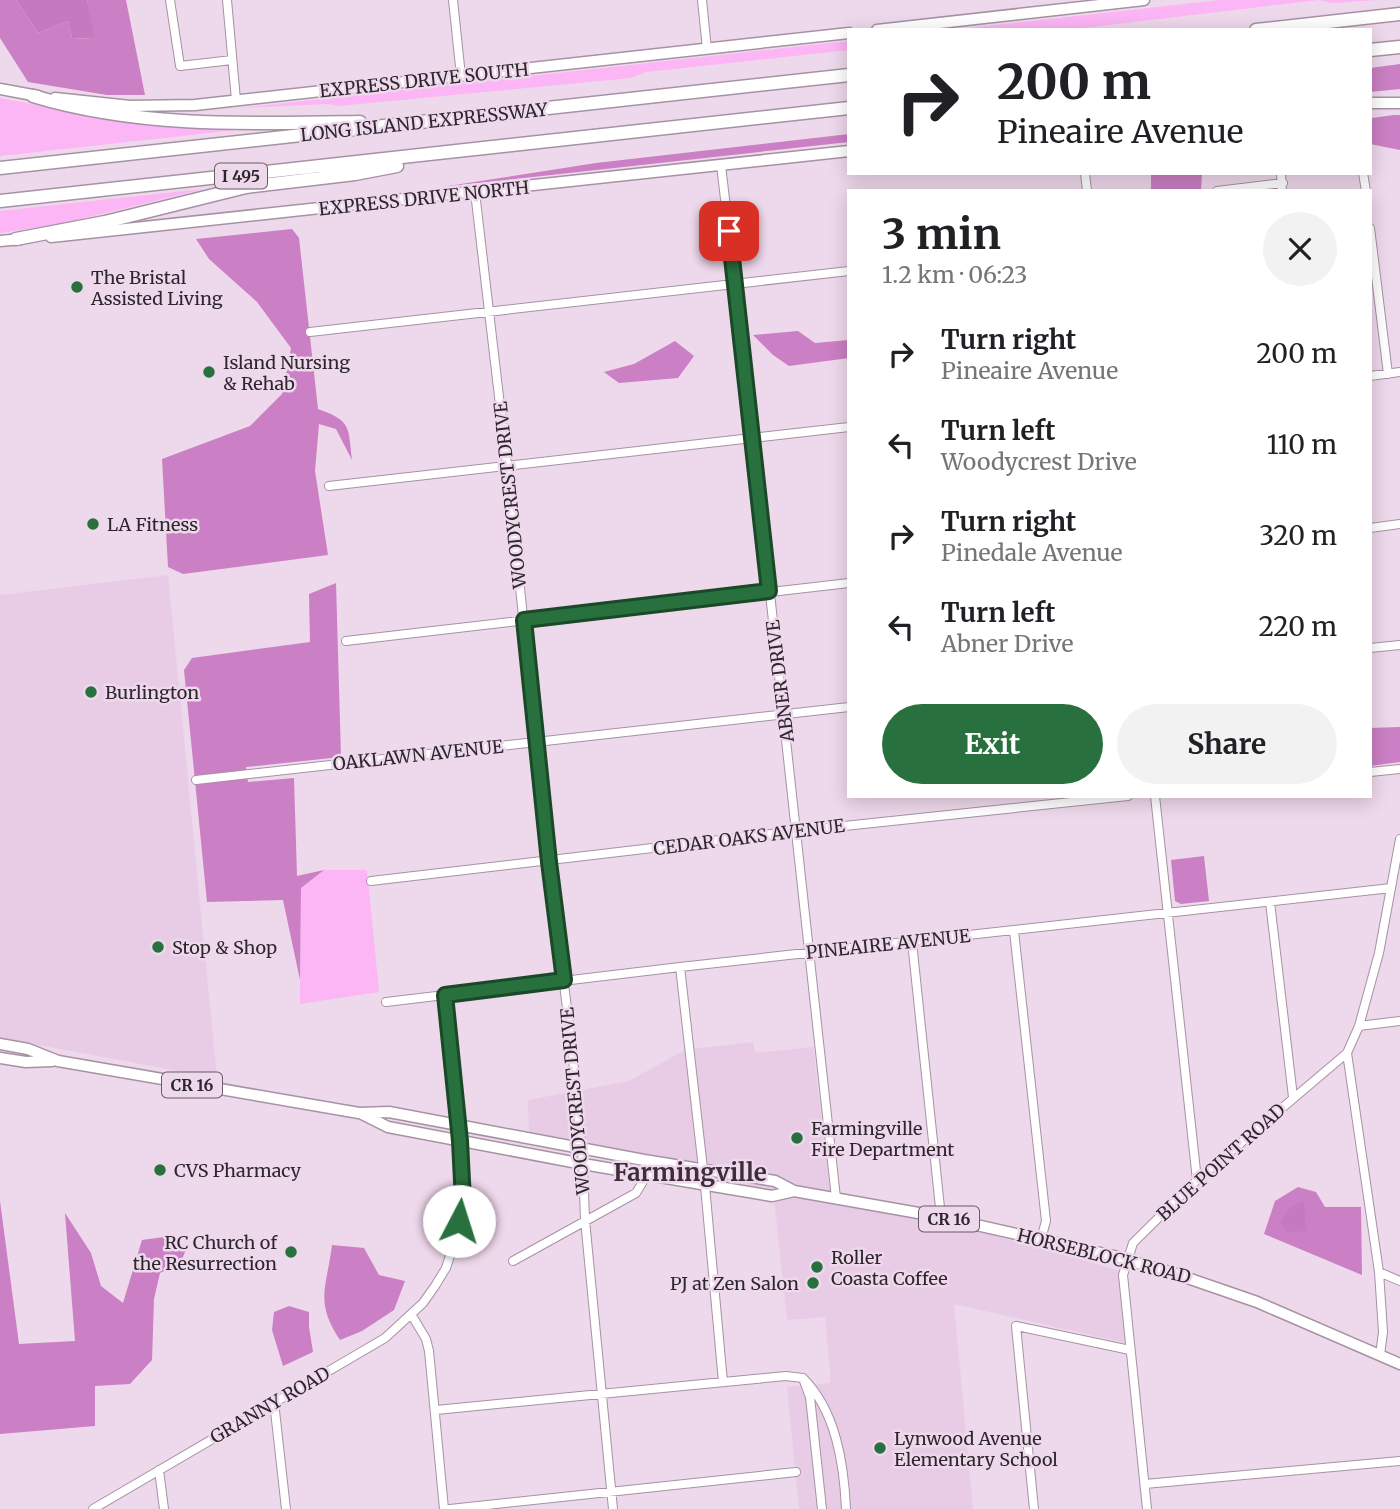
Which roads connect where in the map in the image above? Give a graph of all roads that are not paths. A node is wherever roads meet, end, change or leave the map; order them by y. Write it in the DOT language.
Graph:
graph roads {
  1 [pos="170,0"];
  2 [pos="227,0"];
  3 [pos="453,0"];
  4 [pos="702,0"];
  5 [pos="1144,0"];
  6 [pos="1067,4"];
  7 [pos="1400,14"];
  8 [pos="892,28"];
  9 [pos="1274,28"];
  10 [pos="847,33"];
  11 [pos="1400,47"];
  12 [pos="707,48"];
  13 [pos="1372,50"];
  14 [pos="233,60"];
  15 [pos="847,75"];
  16 [pos="461,76"];
  17 [pos="0,89"];
  18 [pos="33,96"];
  19 [pos="236,100"];
  20 [pos="1372,103"];
  21 [pos="1400,103"];
  22 [pos="847,108"];
  23 [pos="448,119"];
  24 [pos="481,149"];
  25 [pos="847,151"];
  26 [pos="721,165"];
  27 [pos="0,168"];
  28 [pos="1282,187"];
  29 [pos="1250,189"];
  30 [pos="475,192"];
  31 [pos="0,201"];
  32 [pos="16,239"];
  33 [pos="0,242"];
  34 [pos="1372,244"];
  35 [pos="847,271"];
  36 [pos="735,283"];
  37 [pos="489,311"];
  38 [pos="310,332"];
  39 [pos="1400,372"];
  40 [pos="1388,374"];
  41 [pos="1372,376"];
  42 [pos="847,427"];
  43 [pos="753,438"];
  44 [pos="507,465"];
  45 [pos="329,486"];
  46 [pos="1400,524"];
  47 [pos="1372,527"];
  48 [pos="847,583"];
  49 [pos="769,591"];
  50 [pos="524,620"];
  51 [pos="346,641"];
  52 [pos="1400,645"];
  53 [pos="1372,648"];
  54 [pos="847,707"];
  55 [pos="784,714"];
  56 [pos="537,742"];
  57 [pos="1400,769"];
  58 [pos="1372,772"];
  59 [pos="196,780"];
  60 [pos="1109,798"];
  61 [pos="1155,798"];
  62 [pos="797,831"];
  63 [pos="1400,839"];
  64 [pos="549,862"];
  65 [pos="371,881"];
  66 [pos="1391,888"];
  67 [pos="1270,902"];
  68 [pos="1166,912"];
  69 [pos="1014,931"];
  70 [pos="912,942"];
  71 [pos="810,952"];
  72 [pos="680,967"];
  73 [pos="564,980"];
  74 [pos="445,995"];
  75 [pos="386,1002"];
  76 [pos="1400,1021"];
  77 [pos="1359,1026"];
  78 [pos="0,1044"];
  79 [pos="1347,1053"];
  80 [pos="0,1058"];
  81 [pos="58,1061"];
  82 [pos="1293,1097"];
  83 [pos="359,1113"];
  84 [pos="458,1126"];
  85 [pos="460,1141"];
  86 [pos="582,1148"];
  87 [pos="583,1164"];
  88 [pos="704,1170"];
  89 [pos="647,1175"];
  90 [pos="1197,1180"];
  91 [pos="705,1186"];
  92 [pos="794,1191"];
  93 [pos="836,1198"];
  94 [pos="941,1217"];
  95 [pos="585,1220"];
  96 [pos="1041,1239"];
  97 [pos="1127,1260"];
  98 [pos="513,1261"];
  99 [pos="1379,1272"];
  100 [pos="1400,1281"];
  101 [pos="411,1314"];
  102 [pos="1130,1350"];
  103 [pos="1380,1355"];
  104 [pos="1400,1364"];
  105 [pos="803,1378"];
  106 [pos="723,1382"];
  107 [pos="603,1394"];
  108 [pos="274,1402"];
  109 [pos="436,1410"];
  110 [pos="1400,1461"];
  111 [pos="159,1470"];
  112 [pos="796,1472"];
  113 [pos="1145,1484"];
  114 [pos="612,1493"];
  115 [pos="93,1509"];
  116 [pos="164,1509"];
  117 [pos="286,1509"];
  118 [pos="444,1509"];
  119 [pos="450,1509"];
  120 [pos="613,1509"];
  121 [pos="822,1509"];
  122 [pos="846,1509"];
  123 [pos="1034,1509"];
  124 [pos="1147,1509"];
  1 -- 14 [label="street"];
  2 -- 14 [label="street"];
  3 -- 16 [label="street"];
  4 -- 12 [label="street"];
  5 -- 6 [label="main road"];
  6 -- 8 [label="main road"];
  7 -- 9 [label="highway"];
  10 -- 12 [label="main road, EXPRESS DRIVE SOUTH"];
  11 -- 13 [label="highway"];
  12 -- 16 [label="main road, EXPRESS DRIVE SOUTH"];
  14 -- 19 [label="street"];
  15 -- 23 [label="highway, LONG ISLAND EXPRESSWAY / I 495"];
  16 -- 19 [label="main road, EXPRESS DRIVE SOUTH"];
  17 -- 18 [label="main road, EXPRESS DRIVE SOUTH"];
  18 -- 19 [label="main road, EXPRESS DRIVE SOUTH"];
  18 -- 23 [label="highway"];
  20 -- 21 [label="main road"];
  22 -- 24 [label="highway, LONG ISLAND EXPRESSWAY / I 495"];
  23 -- 27 [label="highway, LONG ISLAND EXPRESSWAY / I 495"];
  24 -- 31 [label="highway, LONG ISLAND EXPRESSWAY / I 495"];
  24 -- 32 [label="highway"];
  25 -- 26 [label="main road, EXPRESS DRIVE NORTH"];
  26 -- 30 [label="main road, EXPRESS DRIVE NORTH"];
  26 -- 36 [label="street, ABNER DRIVE"];
  28 -- 29 [label="street"];
  30 -- 32 [label="main road, EXPRESS DRIVE NORTH"];
  30 -- 37 [label="street, WOODYCREST DRIVE"];
  32 -- 33 [label="main road, EXPRESS DRIVE NORTH"];
  34 -- 40 [label="street"];
  35 -- 36 [label="street"];
  36 -- 37 [label="street"];
  36 -- 43 [label="street, ABNER DRIVE"];
  37 -- 38 [label="street"];
  37 -- 44 [label="street, WOODYCREST DRIVE"];
  39 -- 40 [label="street"];
  40 -- 41 [label="street"];
  42 -- 43 [label="street"];
  43 -- 44 [label="street"];
  43 -- 49 [label="street, ABNER DRIVE"];
  44 -- 45 [label="street"];
  44 -- 50 [label="street, WOODYCREST DRIVE"];
  46 -- 47 [label="street"];
  48 -- 49 [label="street"];
  49 -- 50 [label="street"];
  49 -- 55 [label="street, ABNER DRIVE"];
  50 -- 51 [label="street"];
  50 -- 56 [label="street, WOODYCREST DRIVE"];
  52 -- 53 [label="street"];
  54 -- 55 [label="street, OAKLAWN AVENUE"];
  55 -- 56 [label="street, OAKLAWN AVENUE"];
  55 -- 62 [label="street, ABNER DRIVE"];
  56 -- 59 [label="street, OAKLAWN AVENUE"];
  56 -- 64 [label="street, WOODYCREST DRIVE"];
  57 -- 58 [label="street"];
  60 -- 62 [label="street, CEDAR OAKS AVENUE"];
  61 -- 68 [label="street"];
  62 -- 64 [label="street, CEDAR OAKS AVENUE"];
  62 -- 71 [label="street, ABNER DRIVE"];
  63 -- 66 [label="street, BLUE POINT ROAD"];
  64 -- 65 [label="street, CEDAR OAKS AVENUE"];
  64 -- 73 [label="street, WOODYCREST DRIVE"];
  66 -- 67 [label="street, PINEAIRE AVENUE"];
  66 -- 77 [label="street, BLUE POINT ROAD"];
  67 -- 68 [label="street, PINEAIRE AVENUE"];
  67 -- 82 [label="street"];
  68 -- 69 [label="street, PINEAIRE AVENUE"];
  68 -- 90 [label="street"];
  69 -- 70 [label="street, PINEAIRE AVENUE"];
  69 -- 96 [label="street"];
  70 -- 71 [label="street, PINEAIRE AVENUE"];
  70 -- 94 [label="street"];
  71 -- 72 [label="street, PINEAIRE AVENUE"];
  71 -- 93 [label="street, ABNER DRIVE"];
  72 -- 73 [label="street, PINEAIRE AVENUE"];
  72 -- 88 [label="street"];
  73 -- 74 [label="street, PINEAIRE AVENUE"];
  73 -- 86 [label="street, WOODYCREST DRIVE"];
  74 -- 75 [label="street, PINEAIRE AVENUE"];
  74 -- 84 [label="street, GRANNY ROAD"];
  76 -- 77 [label="street"];
  77 -- 79 [label="street, BLUE POINT ROAD"];
  78 -- 81 [label="main road, HORSEBLOCK ROAD / CR 16"];
  79 -- 82 [label="street, BLUE POINT ROAD"];
  79 -- 99 [label="street"];
  80 -- 81 [label="main road, HORSEBLOCK ROAD / CR 16"];
  81 -- 83 [label="main road, HORSEBLOCK ROAD / CR 16"];
  82 -- 90 [label="street, BLUE POINT ROAD"];
  83 -- 84 [label="main road, HORSEBLOCK ROAD / CR 16"];
  83 -- 85 [label="main road, HORSEBLOCK ROAD / CR 16"];
  84 -- 85 [label="street, GRANNY ROAD"];
  84 -- 86 [label="main road, HORSEBLOCK ROAD / CR 16"];
  85 -- 87 [label="main road, HORSEBLOCK ROAD / CR 16"];
  85 -- 101 [label="street, GRANNY ROAD"];
  86 -- 87 [label="street, WOODYCREST DRIVE"];
  86 -- 88 [label="main road, HORSEBLOCK ROAD / CR 16"];
  87 -- 89 [label="main road, HORSEBLOCK ROAD / CR 16"];
  87 -- 95 [label="street, WOODYCREST DRIVE"];
  88 -- 91 [label="street"];
  88 -- 92 [label="main road, HORSEBLOCK ROAD / CR 16"];
  89 -- 91 [label="main road, HORSEBLOCK ROAD / CR 16"];
  89 -- 95 [label="street"];
  90 -- 97 [label="street, BLUE POINT ROAD"];
  91 -- 92 [label="main road, HORSEBLOCK ROAD / CR 16"];
  91 -- 106 [label="street"];
  92 -- 93 [label="main road, HORSEBLOCK ROAD / CR 16"];
  93 -- 94 [label="main road, HORSEBLOCK ROAD / CR 16"];
  94 -- 96 [label="main road, HORSEBLOCK ROAD / CR 16"];
  95 -- 98 [label="street"];
  95 -- 107 [label="street, WOODYCREST DRIVE"];
  96 -- 97 [label="main road, HORSEBLOCK ROAD / CR 16"];
  97 -- 102 [label="street, BLUE POINT ROAD"];
  97 -- 103 [label="main road, HORSEBLOCK ROAD / CR 16"];
  99 -- 100 [label="street"];
  99 -- 103 [label="street"];
  101 -- 108 [label="street, GRANNY ROAD"];
  101 -- 109 [label="street"];
  102 -- 113 [label="street, BLUE POINT ROAD"];
  102 -- 123 [label="street"];
  103 -- 104 [label="main road, HORSEBLOCK ROAD / CR 16"];
  105 -- 106 [label="street"];
  105 -- 121 [label="street"];
  105 -- 122 [label="street"];
  106 -- 107 [label="street"];
  107 -- 109 [label="street"];
  107 -- 114 [label="street, WOODYCREST DRIVE"];
  108 -- 111 [label="street, GRANNY ROAD"];
  108 -- 117 [label="street"];
  109 -- 118 [label="street"];
  110 -- 113 [label="street"];
  111 -- 115 [label="street, GRANNY ROAD"];
  111 -- 116 [label="street"];
  112 -- 114 [label="street"];
  113 -- 124 [label="street, BLUE POINT ROAD"];
  114 -- 119 [label="street"];
  114 -- 120 [label="street, WOODYCREST DRIVE"];
}
